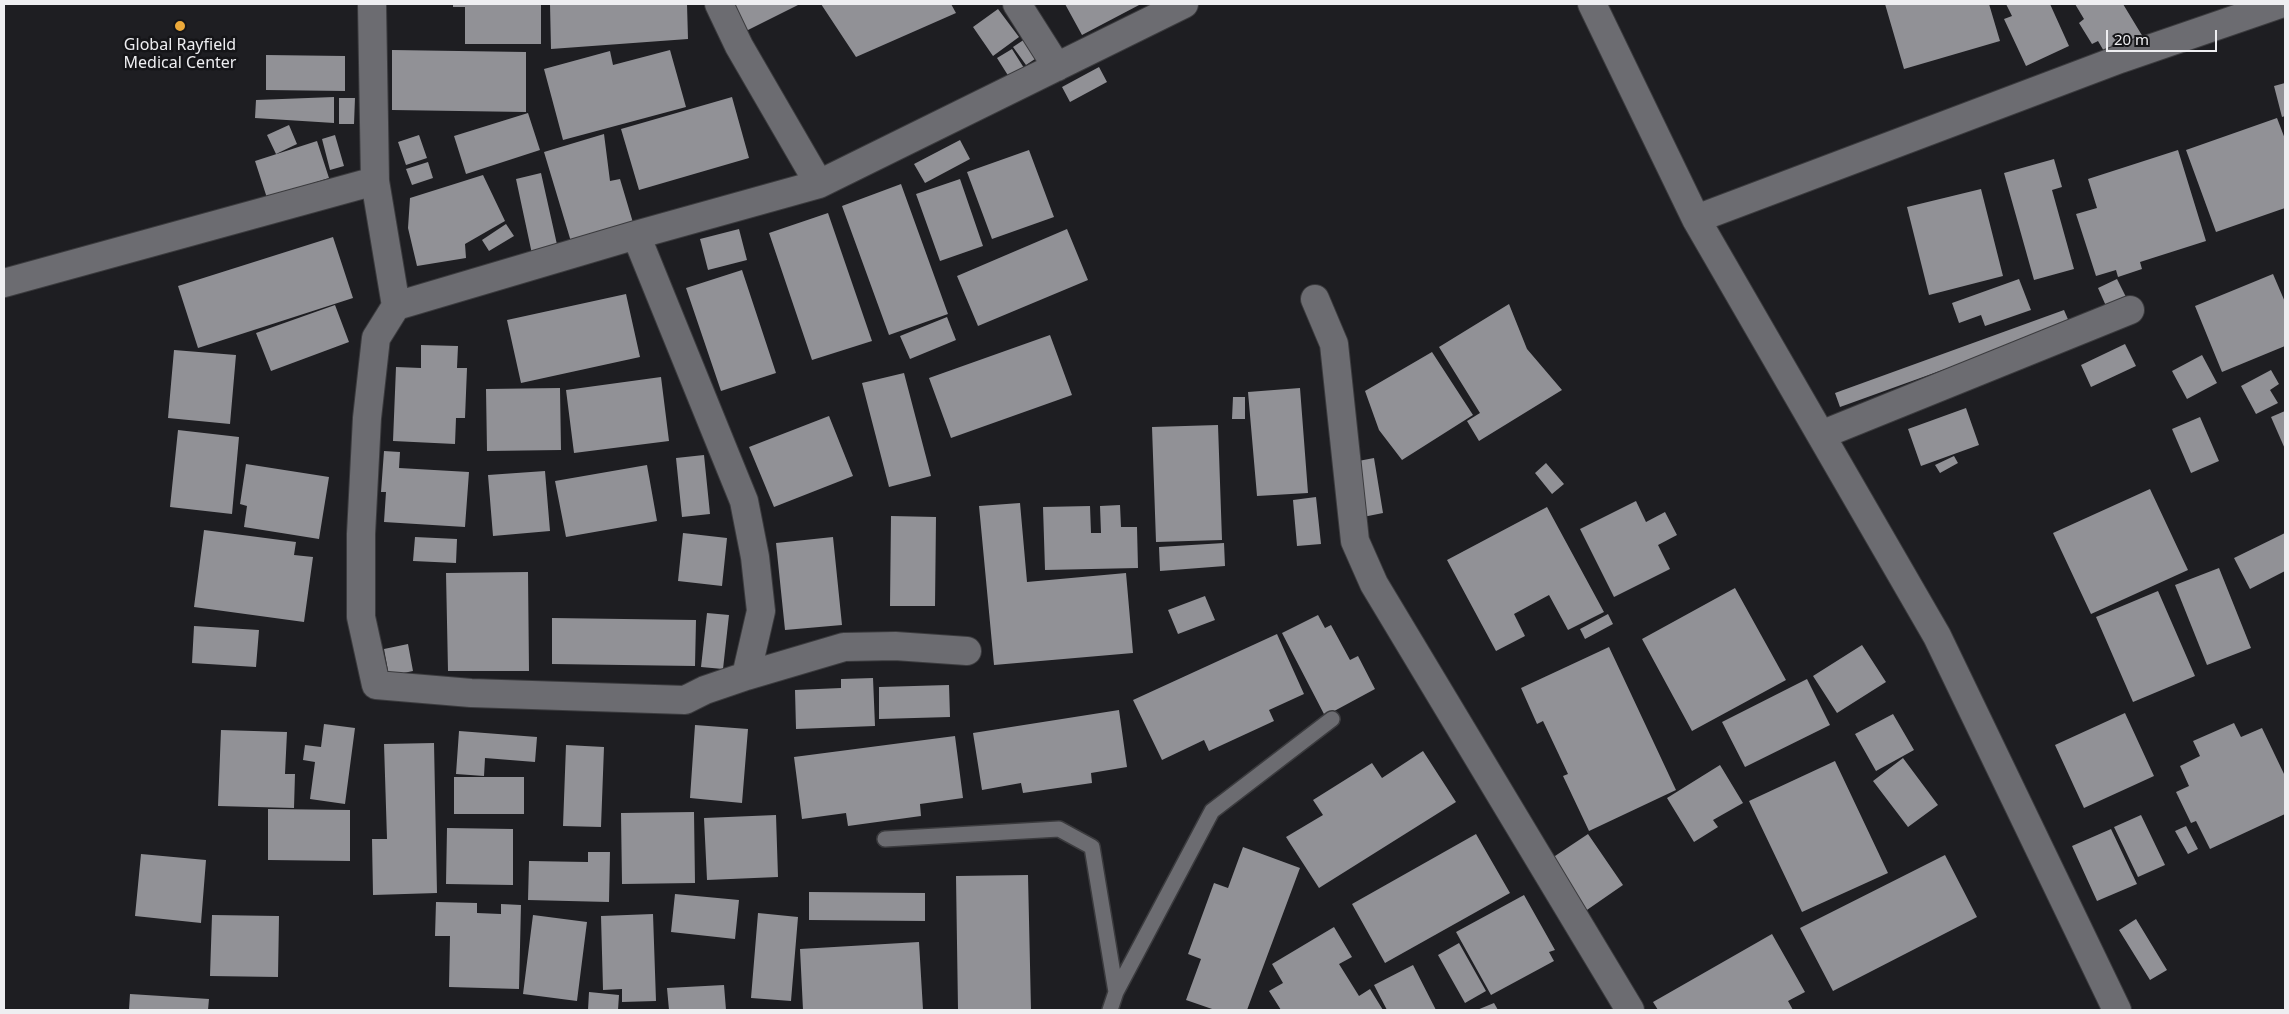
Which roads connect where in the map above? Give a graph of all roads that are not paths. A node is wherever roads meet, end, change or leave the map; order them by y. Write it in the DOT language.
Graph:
graph roads {
  1 [pos="372,4"];
  2 [pos="720,4"];
  3 [pos="1017,4"];
  4 [pos="1184,4"];
  5 [pos="1592,4"];
  6 [pos="2280,4"];
  7 [pos="1057,68"];
  8 [pos="375,181"];
  9 [pos="819,184"];
  10 [pos="1696,219"];
  11 [pos="636,234"];
  12 [pos="4,283"];
  13 [pos="1315,299"];
  14 [pos="396,306"];
  15 [pos="2130,310"];
  16 [pos="1821,435"];
  17 [pos="967,651"];
  18 [pos="746,676"];
  19 [pos="1332,719"];
  20 [pos="885,839"];
  21 [pos="1116,992"];
  22 [pos="1110,1010"];
  23 [pos="1630,1010"];
  24 [pos="2117,1010"];
  1 -- 8 [label="street"];
  2 -- 9 [label="street"];
  3 -- 7 [label="street"];
  4 -- 7 [label="street"];
  5 -- 10 [label="street"];
  6 -- 10 [label="street"];
  7 -- 9 [label="street"];
  8 -- 12 [label="street"];
  8 -- 14 [label="street"];
  9 -- 11 [label="street"];
  10 -- 16 [label="street"];
  11 -- 14 [label="street"];
  11 -- 18 [label="street"];
  13 -- 23 [label="street"];
  14 -- 18 [label="street"];
  15 -- 16 [label="street"];
  16 -- 24 [label="street"];
  17 -- 18 [label="street"];
  19 -- 21 [label="lane"];
  20 -- 21 [label="lane"];
  21 -- 22 [label="lane"];
}
